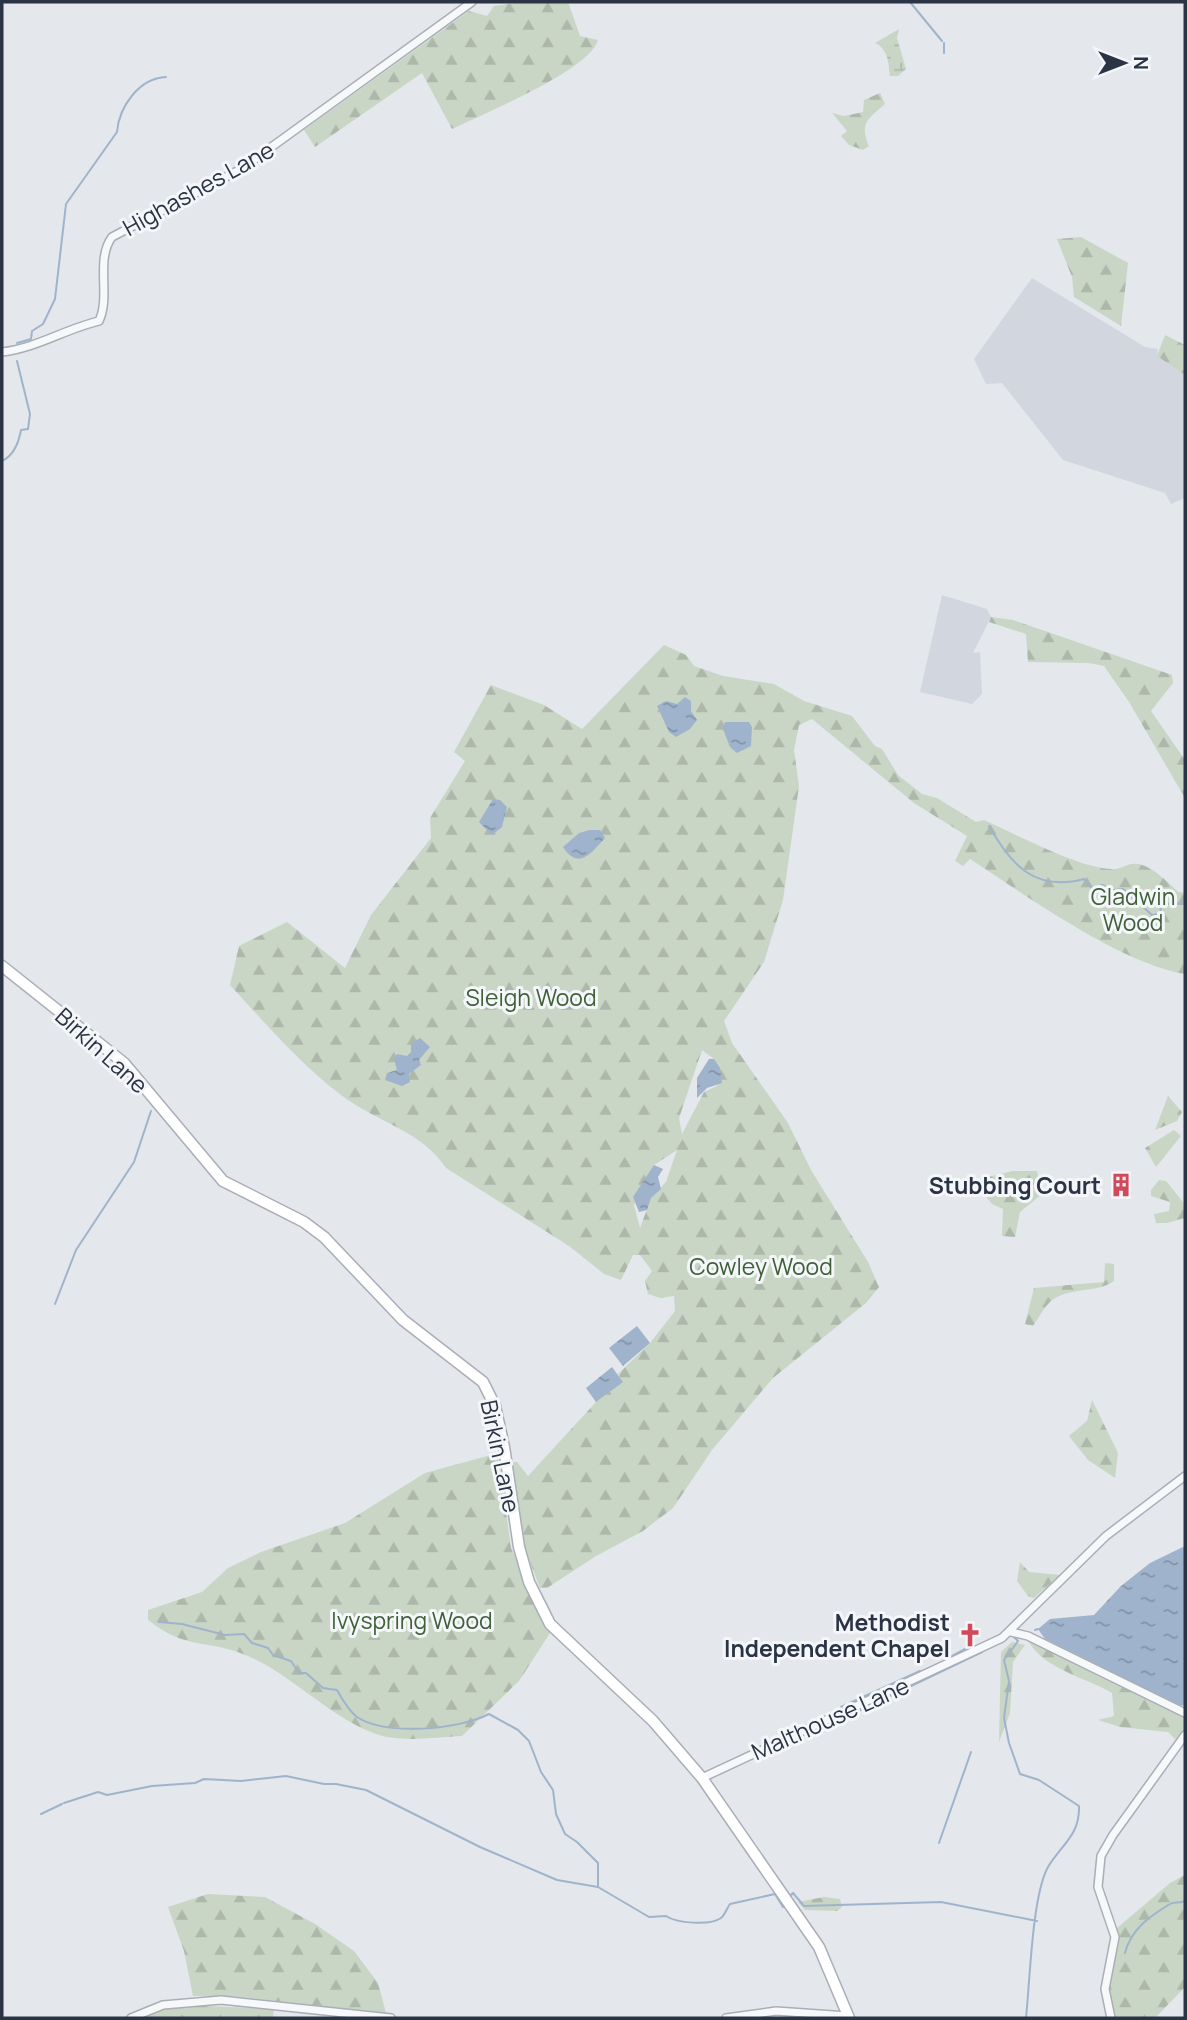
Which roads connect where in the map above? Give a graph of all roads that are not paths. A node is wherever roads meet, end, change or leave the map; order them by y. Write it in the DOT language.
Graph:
graph roads {
  1 [pos="472,2"];
  2 [pos="2,352"];
  3 [pos="2,966"];
  4 [pos="1185,1476"];
  5 [pos="1024,1617"];
  6 [pos="1010,1632"];
  7 [pos="1028,1636"];
  8 [pos="1185,1713"];
  9 [pos="1185,1735"];
  10 [pos="702,1778"];
  11 [pos="848,2017"];
  12 [pos="131,2018"];
  13 [pos="391,2018"];
  14 [pos="726,2018"];
  15 [pos="1111,2018"];
  1 -- 2 [label="street, Highashes Lane"];
  3 -- 10 [label="street, Birkin Lane"];
  4 -- 5 [label="street, Malthouse Lane"];
  5 -- 6 [label="street, Malthouse Lane"];
  5 -- 7 [label="street"];
  6 -- 7 [label="street"];
  6 -- 10 [label="street, Malthouse Lane"];
  7 -- 8 [label="street"];
  9 -- 15 [label="street"];
  10 -- 11 [label="street, Birkin Lane"];
  11 -- 14 [label="street"];
  12 -- 13 [label="street"];
}
